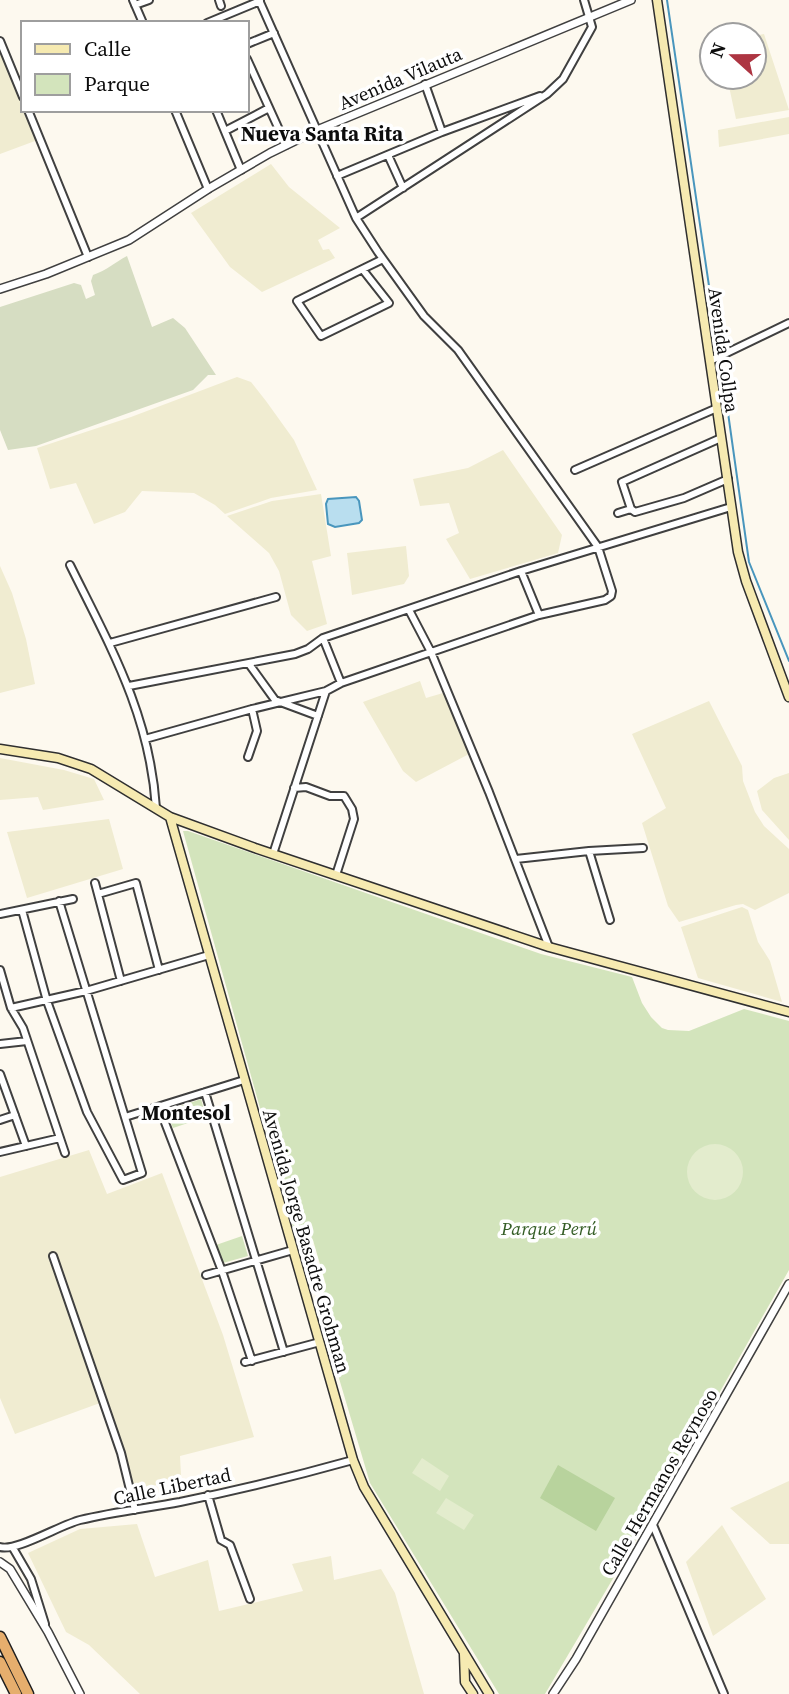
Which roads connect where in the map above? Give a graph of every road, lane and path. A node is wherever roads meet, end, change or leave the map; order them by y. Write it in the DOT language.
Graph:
graph roads {
  1 [pos="149,0"];
  2 [pos="584,0"];
  3 [pos="628,0"];
  4 [pos="657,0"];
  5 [pos="260,1"];
  6 [pos="134,3"];
  7 [pos="589,16"];
  8 [pos="142,21"];
  9 [pos="212,21"];
  10 [pos="274,33"];
  11 [pos="0,41"];
  12 [pos="248,44"];
  13 [pos="248,61"];
  14 [pos="425,84"];
  15 [pos="21,92"];
  16 [pos="547,94"];
  17 [pos="269,108"];
  18 [pos="29,112"];
  19 [pos="176,112"];
  20 [pos="217,112"];
  21 [pos="317,130"];
  22 [pos="225,131"];
  23 [pos="442,132"];
  24 [pos="286,145"];
  25 [pos="388,155"];
  26 [pos="242,170"];
  27 [pos="337,176"];
  28 [pos="403,188"];
  29 [pos="208,189"];
  30 [pos="356,218"];
  31 [pos="88,257"];
  32 [pos="383,259"];
  33 [pos="363,270"];
  34 [pos="0,289"];
  35 [pos="789,323"];
  36 [pos="709,361"];
  37 [pos="717,408"];
  38 [pos="721,438"];
  39 [pos="575,470"];
  40 [pos="728,479"];
  41 [pos="731,507"];
  42 [pos="631,509"];
  43 [pos="618,513"];
  44 [pos="598,547"];
  45 [pos="70,565"];
  46 [pos="521,571"];
  47 [pos="276,597"];
  48 [pos="409,610"];
  49 [pos="540,615"];
  50 [pos="323,638"];
  51 [pos="110,643"];
  52 [pos="430,652"];
  53 [pos="249,664"];
  54 [pos="341,683"];
  55 [pos="129,687"];
  56 [pos="326,691"];
  57 [pos="789,697"];
  58 [pos="284,701"];
  59 [pos="252,709"];
  60 [pos="318,716"];
  61 [pos="145,738"];
  62 [pos="0,749"];
  63 [pos="248,757"];
  64 [pos="294,788"];
  65 [pos="156,808"];
  66 [pos="170,817"];
  67 [pos="643,848"];
  68 [pos="589,851"];
  69 [pos="273,854"];
  70 [pos="516,859"];
  71 [pos="335,875"];
  72 [pos="95,883"];
  73 [pos="98,894"];
  74 [pos="73,899"];
  75 [pos="59,901"];
  76 [pos="22,909"];
  77 [pos="0,914"];
  78 [pos="610,919"];
  79 [pos="549,947"];
  80 [pos="209,955"];
  81 [pos="0,970"];
  82 [pos="159,970"];
  83 [pos="121,981"];
  84 [pos="86,991"];
  85 [pos="47,1001"];
  86 [pos="11,1008"];
  87 [pos="789,1012"];
  88 [pos="27,1041"];
  89 [pos="0,1044"];
  90 [pos="0,1074"];
  91 [pos="244,1080"];
  92 [pos="2,1088"];
  93 [pos="205,1093"];
  94 [pos="159,1107"];
  95 [pos="15,1115"];
  96 [pos="125,1117"];
  97 [pos="0,1120"];
  98 [pos="60,1138"];
  99 [pos="26,1146"];
  100 [pos="0,1152"];
  101 [pos="65,1153"];
  102 [pos="293,1250"];
  103 [pos="53,1256"];
  104 [pos="257,1261"];
  105 [pos="222,1271"];
  106 [pos="206,1275"];
  107 [pos="789,1284"];
  108 [pos="320,1342"];
  109 [pos="284,1352"];
  110 [pos="353,1460"];
  111 [pos="208,1495"];
  112 [pos="135,1510"];
  113 [pos="653,1525"];
  114 [pos="0,1547"];
  115 [pos="13,1548"];
  116 [pos="0,1562"];
  117 [pos="250,1599"];
  118 [pos="48,1632"];
  119 [pos="0,1637"];
  120 [pos="464,1651"];
  121 [pos="0,1662"];
  122 [pos="17,1687"];
  123 [pos="27,1694"];
  124 [pos="80,1694"];
  125 [pos="473,1694"];
  126 [pos="489,1694"];
  127 [pos="553,1694"];
  128 [pos="724,1694"];
  1 -- 6 [label="street"];
  2 -- 7 [label="street"];
  3 -- 7 [label="street, Avenida Vilauta"];
  4 -- 36 [label="main road, Avenida Collpa"];
  5 -- 9 [label="street"];
  5 -- 10 [label="street"];
  6 -- 8 [label="street"];
  7 -- 14 [label="street, Avenida Vilauta"];
  7 -- 16 [label="street"];
  10 -- 12 [label="street"];
  10 -- 21 [label="street"];
  11 -- 15 [label="street"];
  13 -- 17 [label="street"];
  14 -- 21 [label="street, Avenida Vilauta"];
  14 -- 23 [label="street"];
  16 -- 23 [label="street"];
  16 -- 28 [label="street"];
  17 -- 22 [label="street"];
  17 -- 24 [label="street"];
  18 -- 31 [label="street"];
  19 -- 29 [label="street"];
  20 -- 22 [label="street"];
  21 -- 24 [label="street, Avenida Vilauta"];
  21 -- 27 [label="street"];
  22 -- 26 [label="street"];
  23 -- 25 [label="street"];
  24 -- 26 [label="street, Avenida Vilauta"];
  25 -- 27 [label="street"];
  25 -- 28 [label="street"];
  26 -- 29 [label="street, Avenida Vilauta"];
  27 -- 30 [label="street"];
  28 -- 30 [label="street"];
  29 -- 31 [label="street, Avenida Vilauta"];
  30 -- 32 [label="street"];
  31 -- 34 [label="street, Avenida Vilauta"];
  32 -- 33 [label="street"];
  32 -- 44 [label="street"];
  33 -- 33 [label="street"];
  35 -- 36 [label="street"];
  36 -- 37 [label="main road, Avenida Collpa"];
  37 -- 38 [label="main road, Avenida Collpa"];
  37 -- 39 [label="street"];
  38 -- 40 [label="main road, Avenida Collpa"];
  38 -- 42 [label="street"];
  40 -- 41 [label="main road, Avenida Collpa"];
  40 -- 42 [label="street"];
  41 -- 44 [label="street"];
  41 -- 57 [label="main road, Avenida Collpa"];
  42 -- 43 [label="street"];
  44 -- 46 [label="street"];
  44 -- 49 [label="street"];
  45 -- 51 [label="street"];
  46 -- 48 [label="street"];
  46 -- 49 [label="street"];
  47 -- 51 [label="street"];
  48 -- 50 [label="street"];
  48 -- 52 [label="street"];
  49 -- 52 [label="street"];
  50 -- 53 [label="street"];
  50 -- 54 [label="street"];
  51 -- 55 [label="street"];
  52 -- 54 [label="street"];
  52 -- 70 [label="street"];
  53 -- 55 [label="street"];
  53 -- 58 [label="street"];
  54 -- 56 [label="street"];
  55 -- 61 [label="street"];
  56 -- 58 [label="street"];
  56 -- 60 [label="street"];
  58 -- 59 [label="street"];
  58 -- 60 [label="street"];
  59 -- 61 [label="street"];
  59 -- 63 [label="street"];
  60 -- 64 [label="street"];
  61 -- 65 [label="street"];
  62 -- 65 [label="main road"];
  64 -- 69 [label="street"];
  64 -- 71 [label="street"];
  65 -- 66 [label="main road"];
  66 -- 69 [label="main road"];
  66 -- 80 [label="main road, Avenida Jorge Basadre Grohman"];
  67 -- 68 [label="street"];
  68 -- 70 [label="street"];
  68 -- 78 [label="street"];
  69 -- 71 [label="main road"];
  70 -- 79 [label="street"];
  71 -- 79 [label="main road"];
  72 -- 73 [label="street"];
  73 -- 82 [label="street"];
  73 -- 83 [label="street"];
  74 -- 75 [label="street"];
  75 -- 76 [label="street"];
  75 -- 84 [label="street"];
  76 -- 77 [label="street"];
  76 -- 85 [label="street"];
  79 -- 87 [label="main road"];
  80 -- 82 [label="street"];
  80 -- 91 [label="main road, Avenida Jorge Basadre Grohman"];
  81 -- 86 [label="street"];
  82 -- 83 [label="street"];
  83 -- 84 [label="street"];
  84 -- 85 [label="street"];
  84 -- 96 [label="street"];
  85 -- 86 [label="street"];
  85 -- 96 [label="street"];
  86 -- 88 [label="street"];
  88 -- 89 [label="street"];
  88 -- 98 [label="street"];
  90 -- 92 [label="street"];
  91 -- 93 [label="street"];
  91 -- 102 [label="main road, Avenida Jorge Basadre Grohman"];
  92 -- 95 [label="street"];
  93 -- 94 [label="street"];
  93 -- 104 [label="street"];
  94 -- 96 [label="street"];
  94 -- 105 [label="street"];
  95 -- 97 [label="street"];
  95 -- 99 [label="street"];
  98 -- 99 [label="street"];
  98 -- 101 [label="street"];
  99 -- 100 [label="street"];
  102 -- 104 [label="street"];
  102 -- 108 [label="main road, Avenida Jorge Basadre Grohman"];
  103 -- 112 [label="street"];
  104 -- 105 [label="street"];
  104 -- 109 [label="street"];
  105 -- 106 [label="street"];
  105 -- 109 [label="street"];
  107 -- 113 [label="street, Calle Hermanos Reynoso"];
  108 -- 109 [label="street"];
  108 -- 110 [label="main road, Avenida Jorge Basadre Grohman"];
  110 -- 111 [label="street, Calle Libertad"];
  110 -- 120 [label="main road, Avenida Jorge Basadre Grohman"];
  111 -- 112 [label="street, Calle Libertad"];
  111 -- 117 [label="street"];
  112 -- 115 [label="street, Calle Libertad"];
  113 -- 127 [label="street, Calle Hermanos Reynoso"];
  113 -- 128 [label="street"];
  114 -- 115 [label="street, Calle Libertad"];
  115 -- 118 [label="street"];
  116 -- 118 [label="street"];
  118 -- 124 [label="street"];
  119 -- 122 [label="highway"];
  120 -- 125 [label="main road, Avenida Jorge Basadre Grohman"];
  120 -- 126 [label="main road, Avenida Jorge Basadre Grohman"];
  121 -- 122 [label="highway"];
  122 -- 123 [label="highway"];
}
